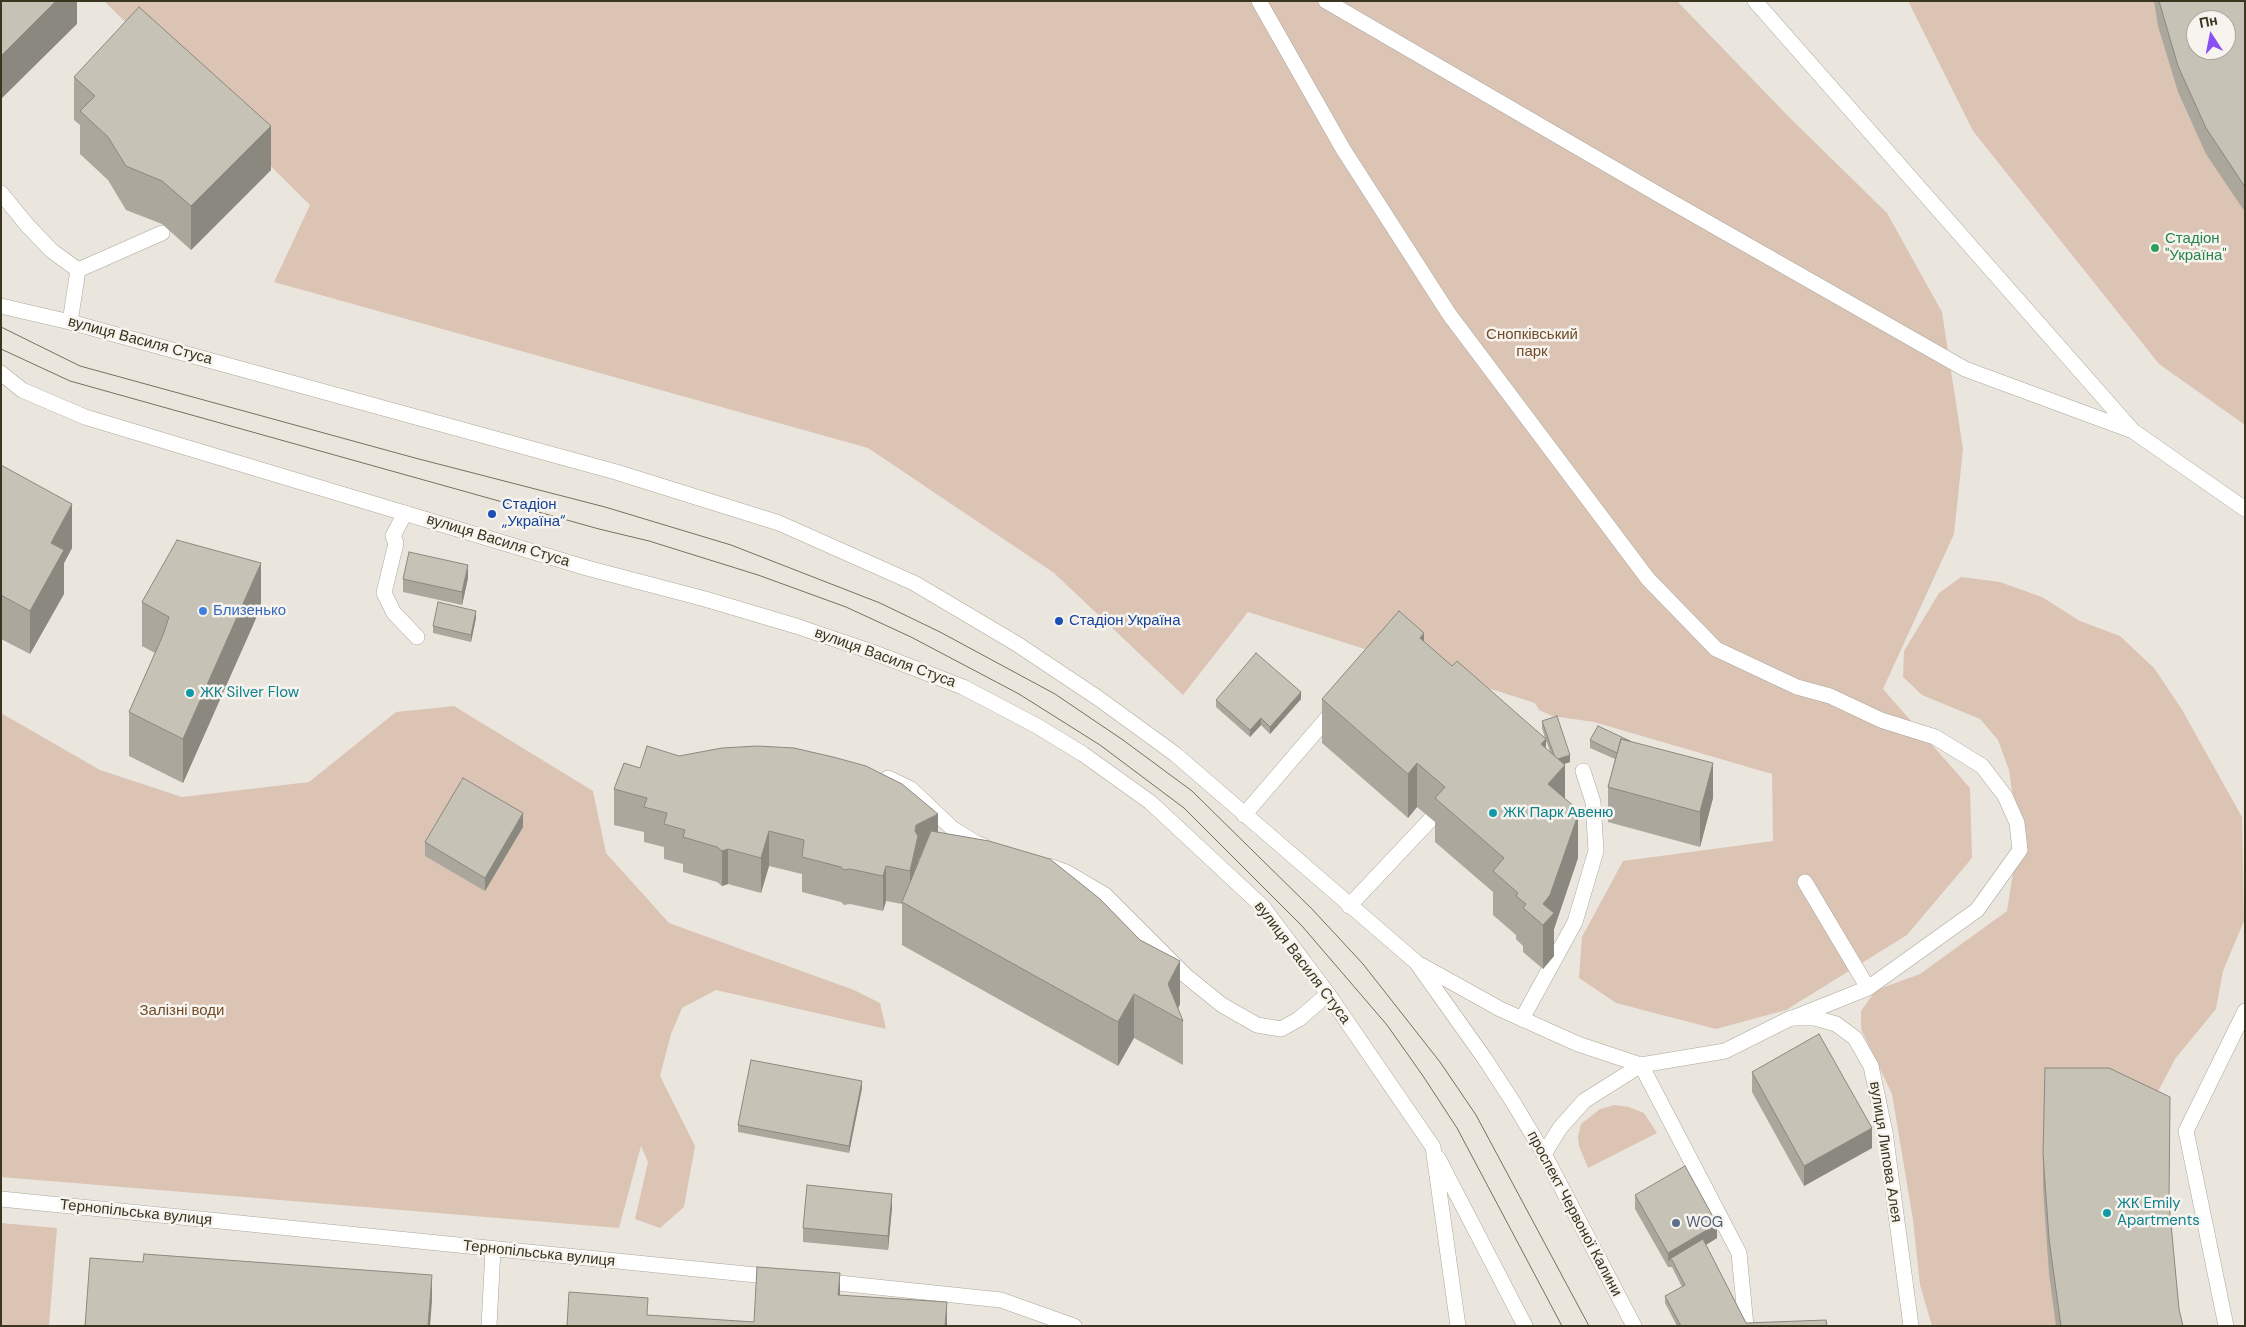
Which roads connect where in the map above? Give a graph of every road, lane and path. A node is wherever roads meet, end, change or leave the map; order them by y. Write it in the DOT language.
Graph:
graph roads {
  1 [pos="1260,1"];
  2 [pos="1326,1"];
  3 [pos="1755,1"];
  4 [pos="1,193"];
  5 [pos="162,233"];
  6 [pos="78,270"];
  7 [pos="1,306"];
  8 [pos="70,322"];
  9 [pos="1,373"];
  10 [pos="2133,431"];
  11 [pos="2245,509"];
  12 [pos="405,513"];
  13 [pos="417,637"];
  14 [pos="1348,695"];
  15 [pos="1583,771"];
  16 [pos="875,773"];
  17 [pos="1244,815"];
  18 [pos="1431,818"];
  19 [pos="998,849"];
  20 [pos="1032,860"];
  21 [pos="1805,882"];
  22 [pos="1349,906"];
  23 [pos="1416,962"];
  24 [pos="1868,988"];
  25 [pos="1328,994"];
  26 [pos="2245,1012"];
  27 [pos="1792,1018"];
  28 [pos="1522,1019"];
  29 [pos="1641,1065"];
  30 [pos="1513,1102"];
  31 [pos="1433,1147"];
  32 [pos="1544,1154"];
  33 [pos="1,1199"];
  34 [pos="493,1249"];
  35 [pos="786,1278"];
  36 [pos="806,1280"];
  37 [pos="489,1326"];
  38 [pos="1074,1326"];
  39 [pos="1458,1326"];
  40 [pos="1525,1326"];
  41 [pos="1634,1326"];
  42 [pos="1746,1326"];
  43 [pos="1912,1326"];
  44 [pos="2226,1326"];
  1 -- 24 [label="main road"];
  2 -- 10 [label="main road"];
  3 -- 10 [label="main road"];
  4 -- 6 [label="main road"];
  5 -- 6 [label="main road"];
  6 -- 8 [label="main road"];
  7 -- 8 [label="main road, вулиця Василя Стуса"];
  8 -- 17 [label="main road, вулиця Василя Стуса"];
  9 -- 12 [label="main road, вулиця Василя Стуса"];
  10 -- 11 [label="main road"];
  12 -- 13 [label="main road"];
  12 -- 25 [label="main road, вулиця Василя Стуса"];
  14 -- 17 [label="main road"];
  15 -- 28 [label="main road"];
  16 -- 19 [label="main road"];
  17 -- 22 [label="main road, вулиця Василя Стуса"];
  18 -- 22 [label="main road"];
  20 -- 25 [label="main road"];
  21 -- 24 [label="main road"];
  22 -- 23 [label="main road, вулиця Василя Стуса"];
  23 -- 28 [label="main road, вулиця Липова Алея"];
  23 -- 30 [label="main road, вулиця Василя Стуса"];
  24 -- 27 [label="main road"];
  25 -- 31 [label="main road, вулиця Василя Стуса"];
  26 -- 44 [label="main road"];
  27 -- 29 [label="main road, вулиця Липова Алея"];
  27 -- 43 [label="main road, вулиця Липова Алея"];
  28 -- 29 [label="main road, вулиця Липова Алея"];
  29 -- 32 [label="main road"];
  29 -- 42 [label="main road"];
  30 -- 32 [label="main road, проспект Червоної Калини"];
  31 -- 39 [label="main road, вулиця Василя Стуса"];
  31 -- 40 [label="main road"];
  32 -- 41 [label="main road, проспект Червоної Калини"];
  33 -- 34 [label="main road, Тернопільська вулиця"];
  34 -- 35 [label="main road, Тернопільська вулиця"];
  34 -- 37 [label="main road"];
  36 -- 38 [label="main road"];
}
